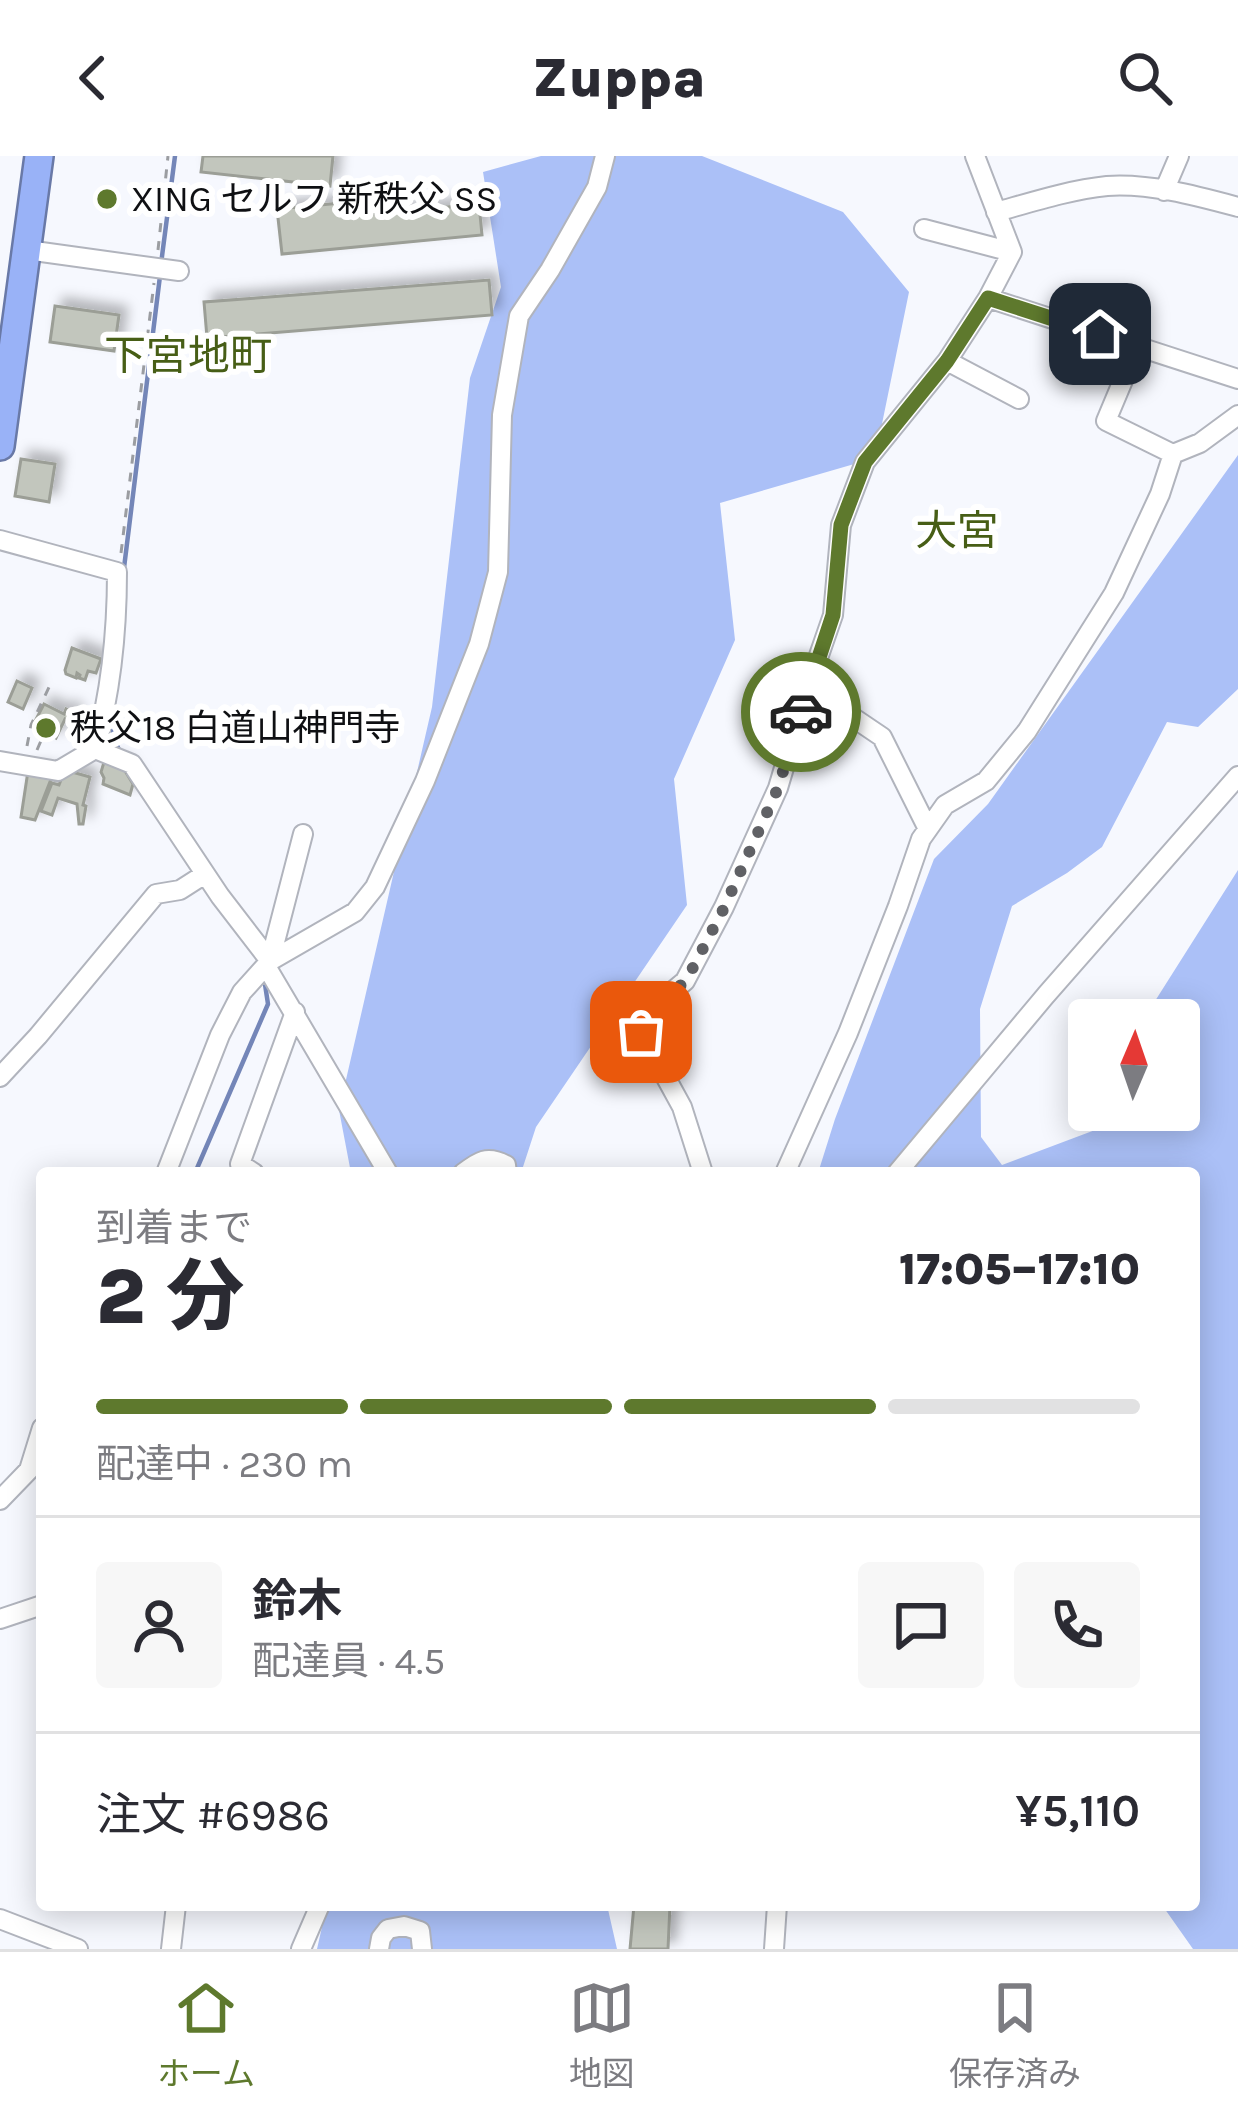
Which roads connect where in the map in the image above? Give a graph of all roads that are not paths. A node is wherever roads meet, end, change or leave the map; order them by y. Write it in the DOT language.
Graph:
graph roads {
  1 [pos="39,156"];
  2 [pos="605,156"];
  3 [pos="975,156"];
  4 [pos="1179,156"];
  5 [pos="1164,190"];
  6 [pos="1238,207"];
  7 [pos="996,212"];
  8 [pos="924,229"];
  9 [pos="27,250"];
  10 [pos="1012,252"];
  11 [pos="179,271"];
  12 [pos="988,298"];
  13 [pos="1137,347"];
  14 [pos="947,361"];
  15 [pos="1238,380"];
  16 [pos="1019,399"];
  17 [pos="1238,415"];
  18 [pos="0,446"];
  19 [pos="1172,454"];
  20 [pos="0,540"];
  21 [pos="808,687"];
  22 [pos="95,749"];
  23 [pos="0,761"];
  24 [pos="1238,776"];
  25 [pos="928,829"];
  26 [pos="303,834"];
  27 [pos="205,874"];
  28 [pos="268,963"];
  29 [pos="295,1012"];
  30 [pos="0,1077"];
  31 [pos="168,1167"];
  32 [pos="245,1167"];
  33 [pos="385,1167"];
  34 [pos="471,1167"];
  35 [pos="506,1167"];
  36 [pos="701,1167"];
  37 [pos="788,1167"];
  38 [pos="901,1167"];
  39 [pos="36,1448"];
  40 [pos="0,1500"];
  41 [pos="36,1607"];
  42 [pos="0,1619"];
  43 [pos="175,1911"];
  44 [pos="318,1911"];
  45 [pos="777,1911"];
  46 [pos="0,1919"];
  47 [pos="78,1949"];
  48 [pos="171,1949"];
  49 [pos="302,1949"];
  50 [pos="379,1949"];
  51 [pos="422,1949"];
  52 [pos="774,1949"];
  1 -- 9 [label="highway"];
  2 -- 28 [label="street"];
  3 -- 7 [label="street"];
  4 -- 5 [label="street"];
  5 -- 6 [label="street"];
  5 -- 7 [label="street"];
  7 -- 10 [label="street"];
  8 -- 10 [label="street"];
  9 -- 11 [label="street"];
  9 -- 18 [label="highway"];
  10 -- 12 [label="street"];
  12 -- 13 [label="street"];
  12 -- 14 [label="street"];
  13 -- 15 [label="street"];
  13 -- 19 [label="street"];
  14 -- 16 [label="street"];
  14 -- 21 [label="street"];
  17 -- 19 [label="street"];
  19 -- 25 [label="street"];
  20 -- 22 [label="street"];
  21 -- 25 [label="street"];
  21 -- 36 [label="street"];
  22 -- 23 [label="street"];
  22 -- 27 [label="street"];
  24 -- 38 [label="street"];
  25 -- 37 [label="street"];
  26 -- 28 [label="street"];
  27 -- 28 [label="street"];
  27 -- 30 [label="street"];
  28 -- 29 [label="street"];
  28 -- 31 [label="street"];
  29 -- 32 [label="street"];
  29 -- 33 [label="street"];
  34 -- 35 [label="street"];
  39 -- 40 [label="street"];
  41 -- 42 [label="street"];
  43 -- 48 [label="street"];
  44 -- 49 [label="street"];
  45 -- 52 [label="street"];
  46 -- 47 [label="street"];
  50 -- 51 [label="street"];
}
